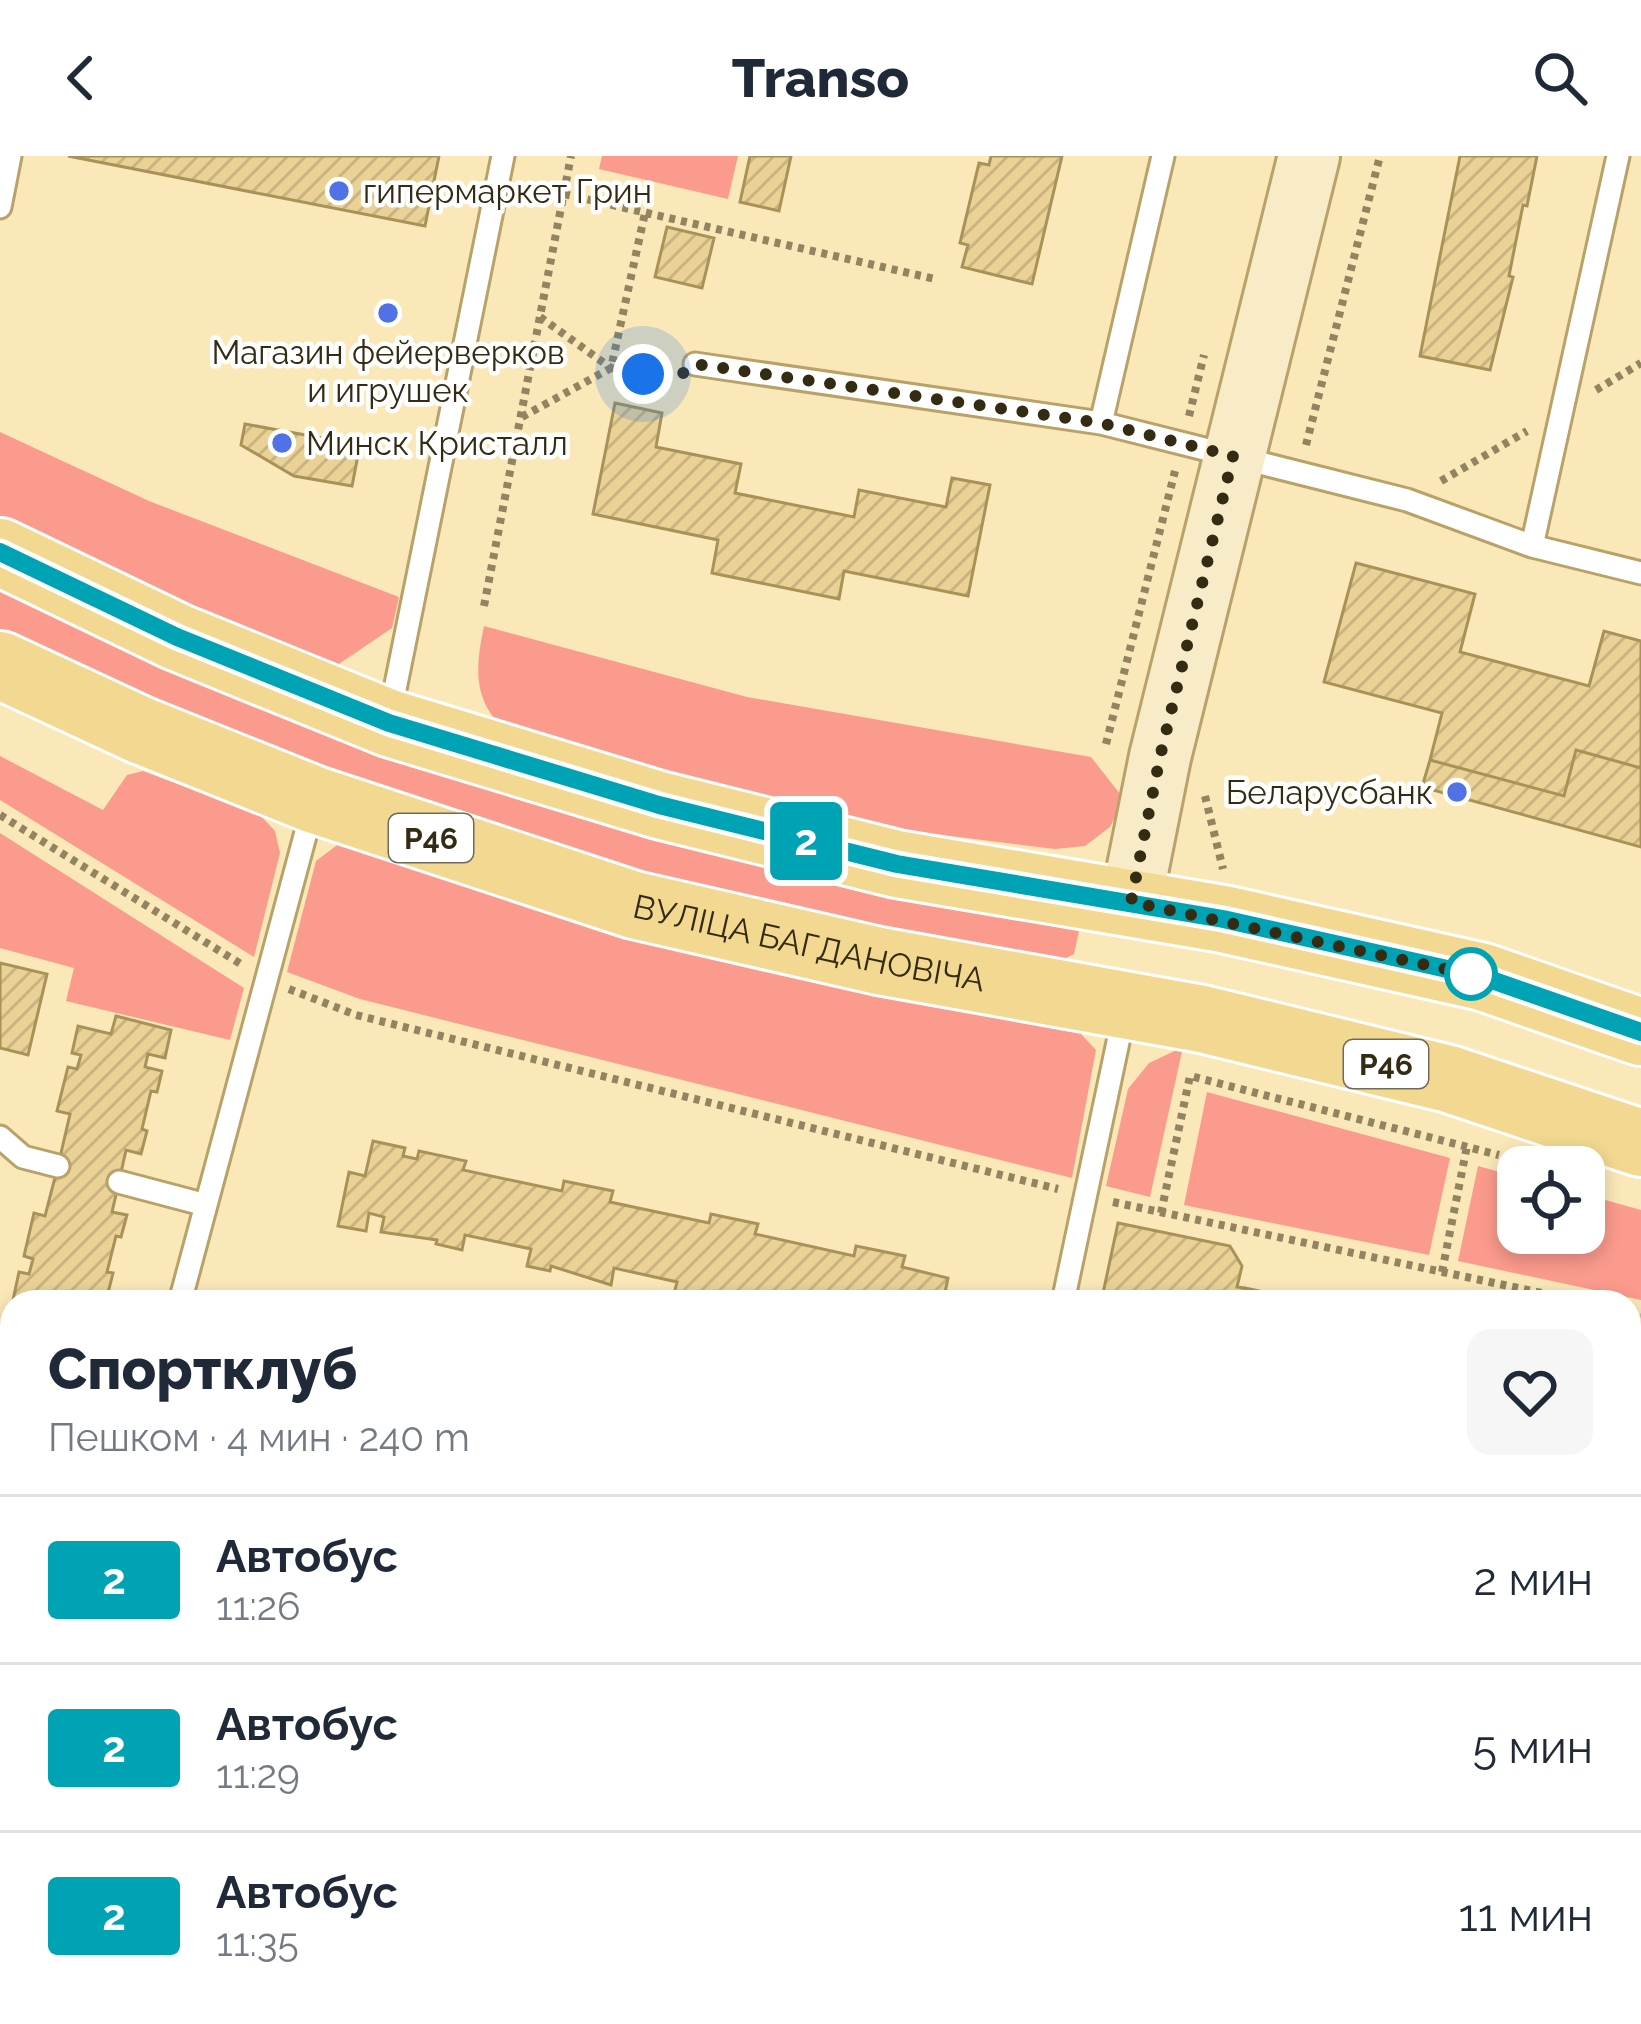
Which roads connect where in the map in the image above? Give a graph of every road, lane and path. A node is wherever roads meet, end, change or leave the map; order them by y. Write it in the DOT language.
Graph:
graph roads {
  1 [pos="10,156"];
  2 [pos="503,156"];
  3 [pos="571,156"];
  4 [pos="1163,156"];
  5 [pos="1309,156"];
  6 [pos="1380,156"];
  7 [pos="1618,156"];
  8 [pos="564,194"];
  9 [pos="0,207"];
  10 [pos="646,213"];
  11 [pos="935,279"];
  12 [pos="540,317"];
  13 [pos="695,364"];
  14 [pos="611,368"];
  15 [pos="521,418"];
  16 [pos="1101,423"];
  17 [pos="1233,456"];
  18 [pos="1299,472"];
  19 [pos="1532,546"];
  20 [pos="0,552"];
  21 [pos="1641,572"];
  22 [pos="484,606"];
  23 [pos="0,665"];
  24 [pos="389,723"];
  25 [pos="315,800"];
  26 [pos="0,815"];
  27 [pos="1131,902"];
  28 [pos="265,979"];
  29 [pos="1126,1004"];
  30 [pos="1641,1032"];
  31 [pos="0,1137"];
  32 [pos="1641,1143"];
  33 [pos="1467,1146"];
  34 [pos="1497,1154"];
  35 [pos="58,1166"];
  36 [pos="118,1181"];
  37 [pos="1087,1196"];
  38 [pos="206,1204"];
  39 [pos="1161,1213"];
  40 [pos="1442,1272"];
  41 [pos="183,1290"];
  42 [pos="1066,1290"];
  43 [pos="1527,1290"];
  1 -- 9 [label="lane"];
  2 -- 24 [label="lane"];
  3 -- 8 [label="path"];
  4 -- 16 [label="lane"];
  5 -- 17 [label="street"];
  6 -- 18 [label="path"];
  7 -- 19 [label="lane"];
  8 -- 10 [label="path"];
  8 -- 12 [label="path"];
  10 -- 11 [label="path"];
  10 -- 14 [label="path"];
  12 -- 14 [label="path"];
  12 -- 15 [label="path"];
  13 -- 14 [label="path"];
  13 -- 16 [label="lane"];
  14 -- 15 [label="path"];
  15 -- 22 [label="path"];
  16 -- 17 [label="lane"];
  17 -- 18 [label="lane"];
  17 -- 27 [label="street"];
  18 -- 19 [label="lane"];
  19 -- 21 [label="lane"];
  20 -- 24 [label="main road"];
  23 -- 25 [label="main road, ВУЛІЦА БАГДАНОВІЧА / Р46"];
  24 -- 27 [label="main road"];
  25 -- 28 [label="lane"];
  25 -- 29 [label="main road, ВУЛІЦА БАГДАНОВІЧА / Р46"];
  26 -- 28 [label="path"];
  27 -- 29 [label="main road"];
  27 -- 30 [label="main road"];
  28 -- 37 [label="path"];
  28 -- 38 [label="lane"];
  29 -- 32 [label="main road, ВУЛІЦА БАГДАНОВІЧА / Р46"];
  29 -- 37 [label="lane"];
  31 -- 35 [label="lane"];
  33 -- 34 [label="path"];
  33 -- 39 [label="path"];
  33 -- 40 [label="path"];
  36 -- 38 [label="lane"];
  37 -- 39 [label="path"];
  37 -- 42 [label="lane"];
  38 -- 41 [label="lane"];
  39 -- 40 [label="path"];
  40 -- 43 [label="path"];
}
